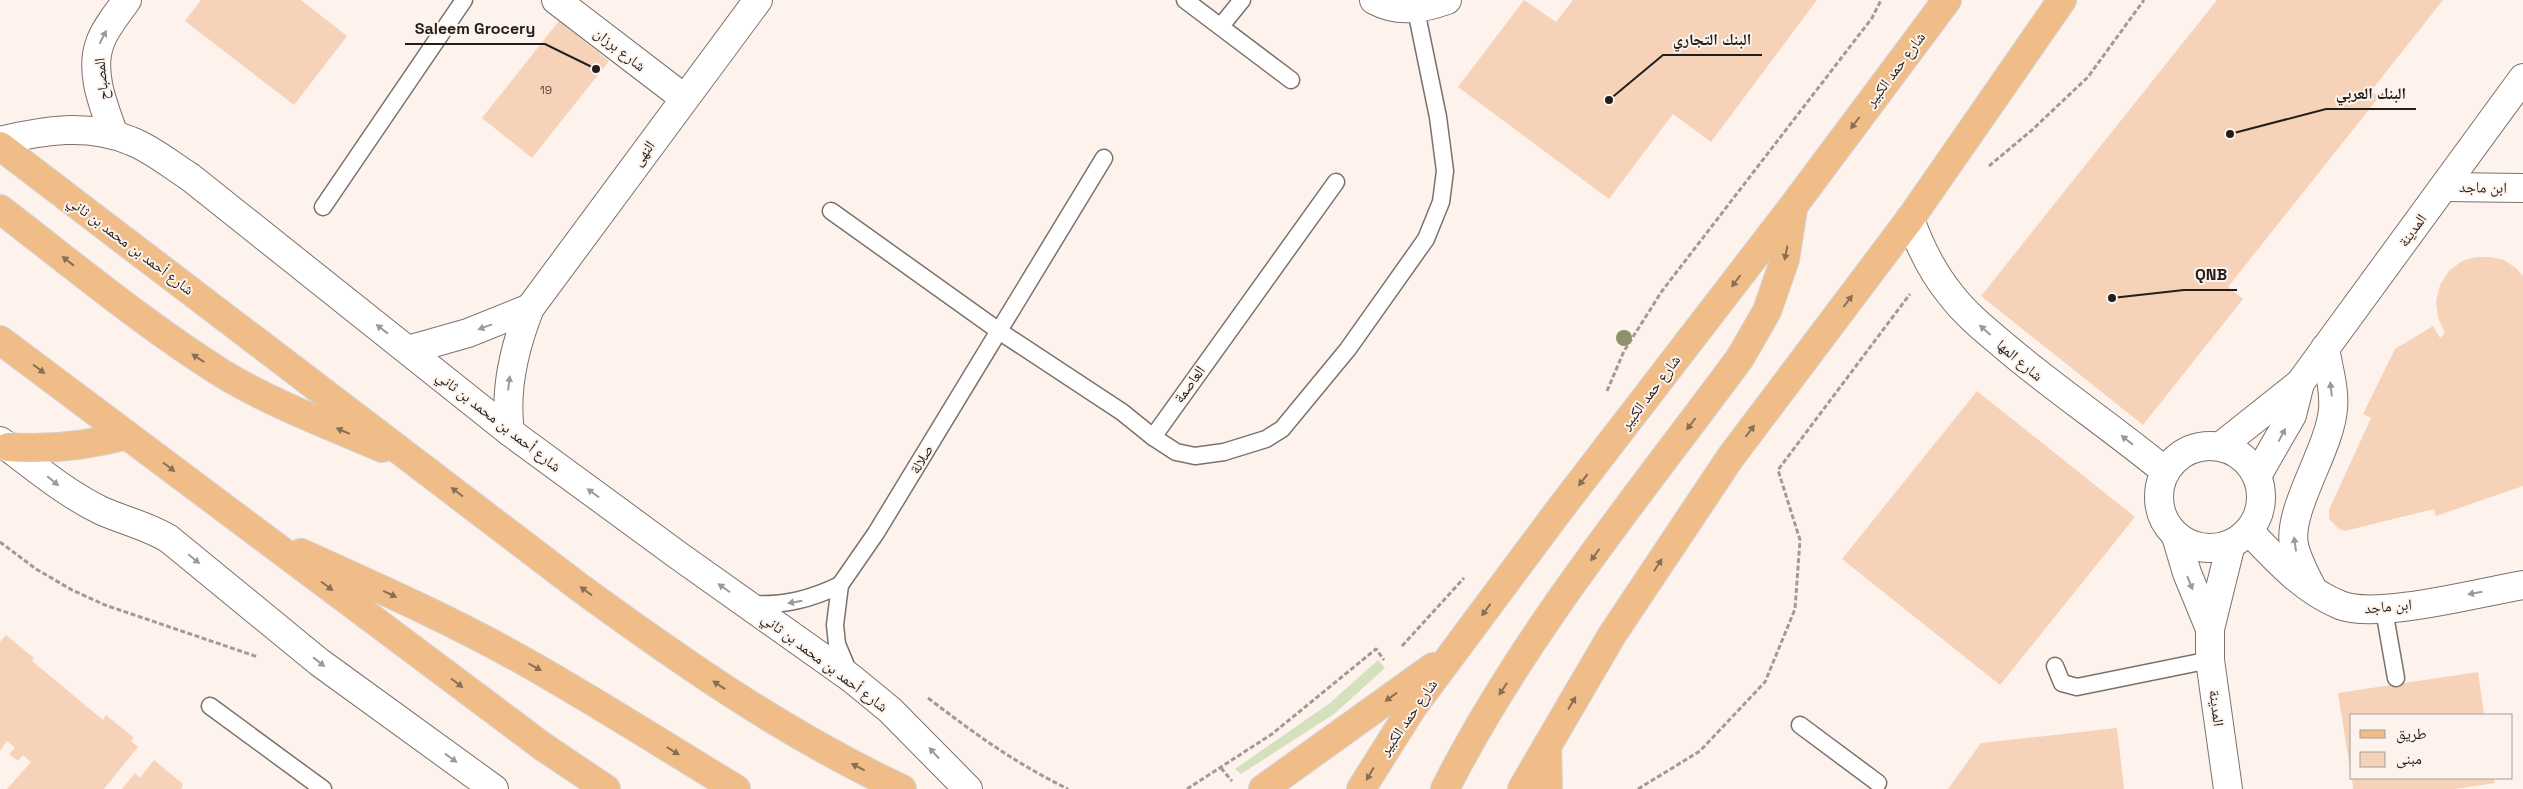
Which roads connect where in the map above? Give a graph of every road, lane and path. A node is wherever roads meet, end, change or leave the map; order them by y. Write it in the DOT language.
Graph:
graph roads {
  1 [pos="127,0"];
  2 [pos="464,0"];
  3 [pos="556,0"];
  4 [pos="758,0"];
  5 [pos="1185,0"];
  6 [pos="1242,0"];
  7 [pos="1374,0"];
  8 [pos="1447,0"];
  9 [pos="1881,0"];
  10 [pos="1947,0"];
  11 [pos="2062,0"];
  12 [pos="2144,0"];
  13 [pos="1416,10"];
  14 [pos="1221,26"];
  15 [pos="1291,80"];
  16 [pos="2520,93"];
  17 [pos="684,98"];
  18 [pos="114,135"];
  19 [pos="0,141"];
  20 [pos="0,146"];
  21 [pos="1104,158"];
  22 [pos="1986,170"];
  23 [pos="1336,182"];
  24 [pos="2444,187"];
  25 [pos="2523,188"];
  26 [pos="1794,205"];
  27 [pos="322,207"];
  28 [pos="0,209"];
  29 [pos="831,211"];
  30 [pos="1910,219"];
  31 [pos="1931,267"];
  32 [pos="530,308"];
  33 [pos="999,331"];
  34 [pos="0,340"];
  35 [pos="2326,348"];
  36 [pos="408,350"];
  37 [pos="2300,383"];
  38 [pos="1604,398"];
  39 [pos="510,432"];
  40 [pos="127,435"];
  41 [pos="1154,437"];
  42 [pos="4,444"];
  43 [pos="2221,446"];
  44 [pos="420,464"];
  45 [pos="2165,471"];
  46 [pos="2257,476"];
  47 [pos="250,529"];
  48 [pos="2176,536"];
  49 [pos="2240,538"];
  50 [pos="0,542"];
  51 [pos="1470,571"];
  52 [pos="840,585"];
  53 [pos="2523,585"];
  54 [pos="2312,589"];
  55 [pos="747,604"];
  56 [pos="2384,610"];
  57 [pos="2210,629"];
  58 [pos="1458,648"];
  59 [pos="1399,649"];
  60 [pos="1393,656"];
  61 [pos="263,659"];
  62 [pos="2210,660"];
  63 [pos="2054,666"];
  64 [pos="851,678"];
  65 [pos="2396,678"];
  66 [pos="210,706"];
  67 [pos="1800,725"];
  68 [pos="1547,744"];
  69 [pos="1878,783"];
  70 [pos="2227,788"];
  71 [pos="323,789"];
  72 [pos="494,789"];
  73 [pos="606,789"];
  74 [pos="736,789"];
  75 [pos="902,789"];
  76 [pos="968,789"];
  77 [pos="1187,789"];
  78 [pos="1264,789"];
  79 [pos="1361,789"];
  80 [pos="1445,789"];
  81 [pos="1522,789"];
  82 [pos="1548,789"];
  83 [pos="1638,789"];
  18 -- 1 [label="street, المصباح, one-way"];
  2 -- 27 [label="lane"];
  3 -- 17 [label="street, شارع برزان"];
  4 -- 17 [label="street, النهى"];
  5 -- 14 [label="lane"];
  6 -- 14 [label="lane"];
  7 -- 13 [label="street"];
  8 -- 13 [label="street"];
  9 -- 38 [label="path"];
  10 -- 26 [label="main road, شارع حمد الكبير, one-way"];
  11 -- 30 [label="main road"];
  12 -- 22 [label="path"];
  13 -- 41 [label="lane"];
  14 -- 15 [label="lane"];
  16 -- 24 [label="street, المدينة"];
  17 -- 32 [label="street, النهى"];
  18 -- 19 [label="street, شارع أحمد بن محمد بن ثاني"];
  36 -- 18 [label="street, شارع أحمد بن محمد بن ثاني, one-way"];
  20 -- 44 [label="main road, شارع أحمد بن محمد بن ثاني"];
  21 -- 33 [label="lane, صلالة"];
  23 -- 41 [label="lane, العاصمة"];
  24 -- 25 [label="street, ابن ماجد"];
  24 -- 35 [label="street, المدينة"];
  26 -- 58 [label="main road, شارع حمد الكبير, one-way"];
  26 -- 80 [label="main road, one-way"];
  44 -- 28 [label="main road, one-way"];
  29 -- 33 [label="lane"];
  30 -- 31 [label="street, شارع المها"];
  68 -- 30 [label="main road, one-way"];
  45 -- 31 [label="street, شارع المها, one-way"];
  31 -- 83 [label="path"];
  32 -- 36 [label="street, one-way"];
  39 -- 32 [label="street, النهى, one-way"];
  33 -- 41 [label="lane"];
  33 -- 52 [label="lane, صلالة"];
  34 -- 40 [label="main road, one-way"];
  35 -- 37 [label="street, المدينة"];
  54 -- 35 [label="street, one-way"];
  36 -- 39 [label="street, شارع أحمد بن محمد بن ثاني"];
  37 -- 43 [label="street, المدينة"];
  46 -- 37 [label="street, المدينة, one-way"];
  55 -- 39 [label="street, شارع أحمد بن محمد بن ثاني, one-way"];
  40 -- 42 [label="main road"];
  40 -- 47 [label="main road, one-way"];
  42 -- 72 [label="street, one-way"];
  43 -- 45 [label="street"];
  43 -- 46 [label="street"];
  75 -- 44 [label="main road, شارع أحمد بن محمد بن ثاني, one-way"];
  45 -- 48 [label="street"];
  46 -- 49 [label="street"];
  47 -- 73 [label="main road, one-way"];
  47 -- 74 [label="main road, one-way"];
  48 -- 49 [label="street"];
  48 -- 57 [label="street, المدينة, one-way"];
  49 -- 54 [label="street, ابن ماجد"];
  49 -- 57 [label="street, المدينة"];
  50 -- 61 [label="path"];
  51 -- 59 [label="path"];
  52 -- 55 [label="lane, one-way"];
  52 -- 64 [label="lane, صلالة"];
  53 -- 56 [label="street, ابن ماجد, one-way"];
  54 -- 56 [label="street, ابن ماجد"];
  55 -- 64 [label="street, شارع أحمد بن محمد بن ثاني"];
  56 -- 65 [label="lane"];
  57 -- 62 [label="street, المدينة"];
  58 -- 78 [label="main road, one-way"];
  58 -- 79 [label="main road, شارع حمد الكبير, one-way"];
  60 -- 77 [label="path"];
  62 -- 63 [label="lane"];
  62 -- 70 [label="street, المدينة"];
  76 -- 64 [label="street, شارع أحمد بن محمد بن ثاني, one-way"];
  66 -- 71 [label="lane"];
  67 -- 69 [label="lane"];
  68 -- 81 [label="main road"];
  68 -- 82 [label="main road"];
}
